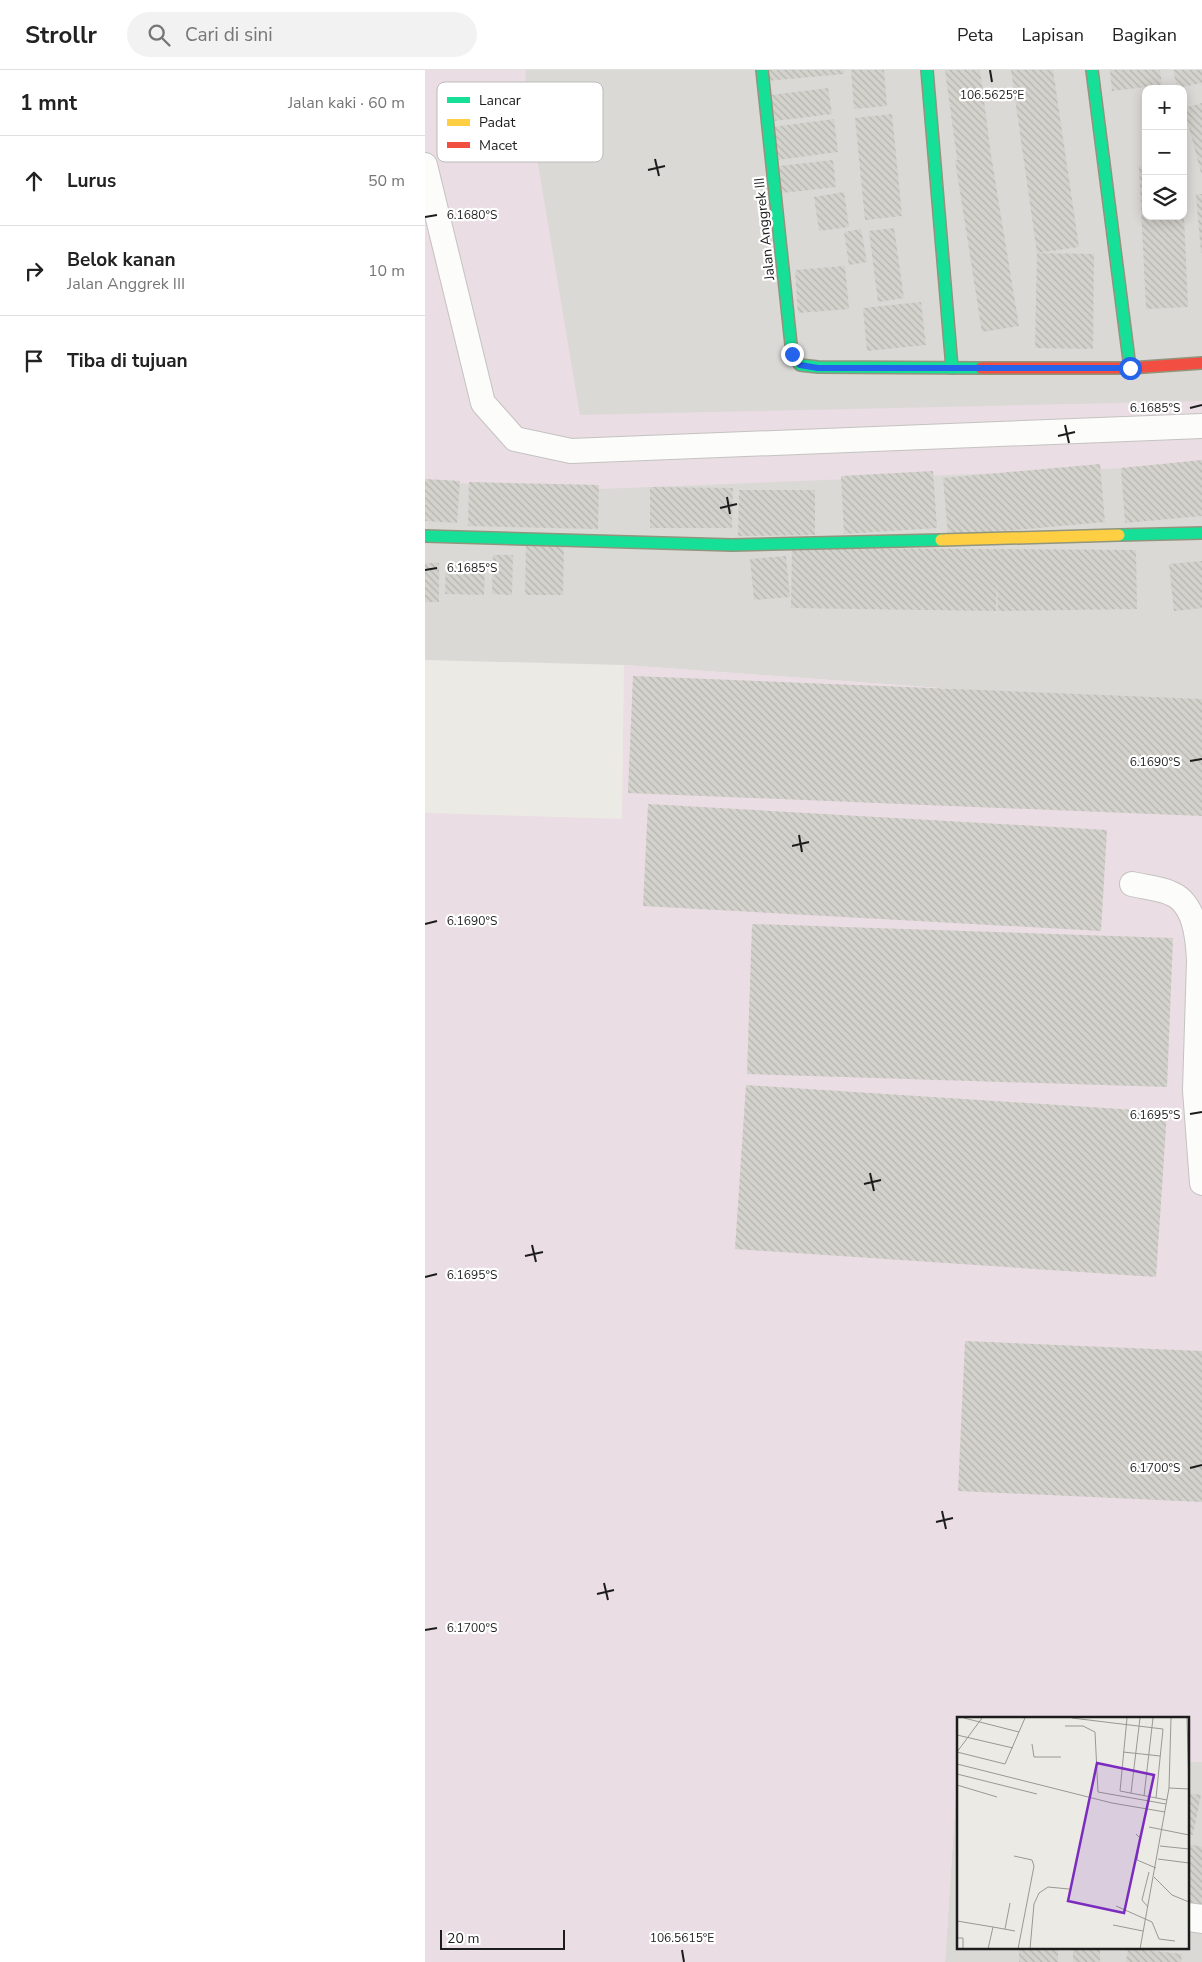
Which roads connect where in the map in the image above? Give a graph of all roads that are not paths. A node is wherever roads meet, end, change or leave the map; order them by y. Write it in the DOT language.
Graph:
graph roads {
  1 [pos="762,70"];
  2 [pos="927,70"];
  3 [pos="1092,70"];
  4 [pos="425,165"];
  5 [pos="1202,363"];
  6 [pos="952,368"];
  7 [pos="1130,368"];
  8 [pos="1202,426"];
  9 [pos="1202,533"];
  10 [pos="425,536"];
  11 [pos="1132,884"];
  12 [pos="1202,1182"];
  13 [pos="1189,1917"];
  14 [pos="1202,1919"];
  1 -- 6 [label="street, Jalan Anggrek III"];
  2 -- 6 [label="street"];
  3 -- 7 [label="street"];
  4 -- 8 [label="lane"];
  5 -- 7 [label="street"];
  6 -- 7 [label="street"];
  9 -- 10 [label="street"];
  11 -- 12 [label="lane"];
  13 -- 14 [label="street"];
}
